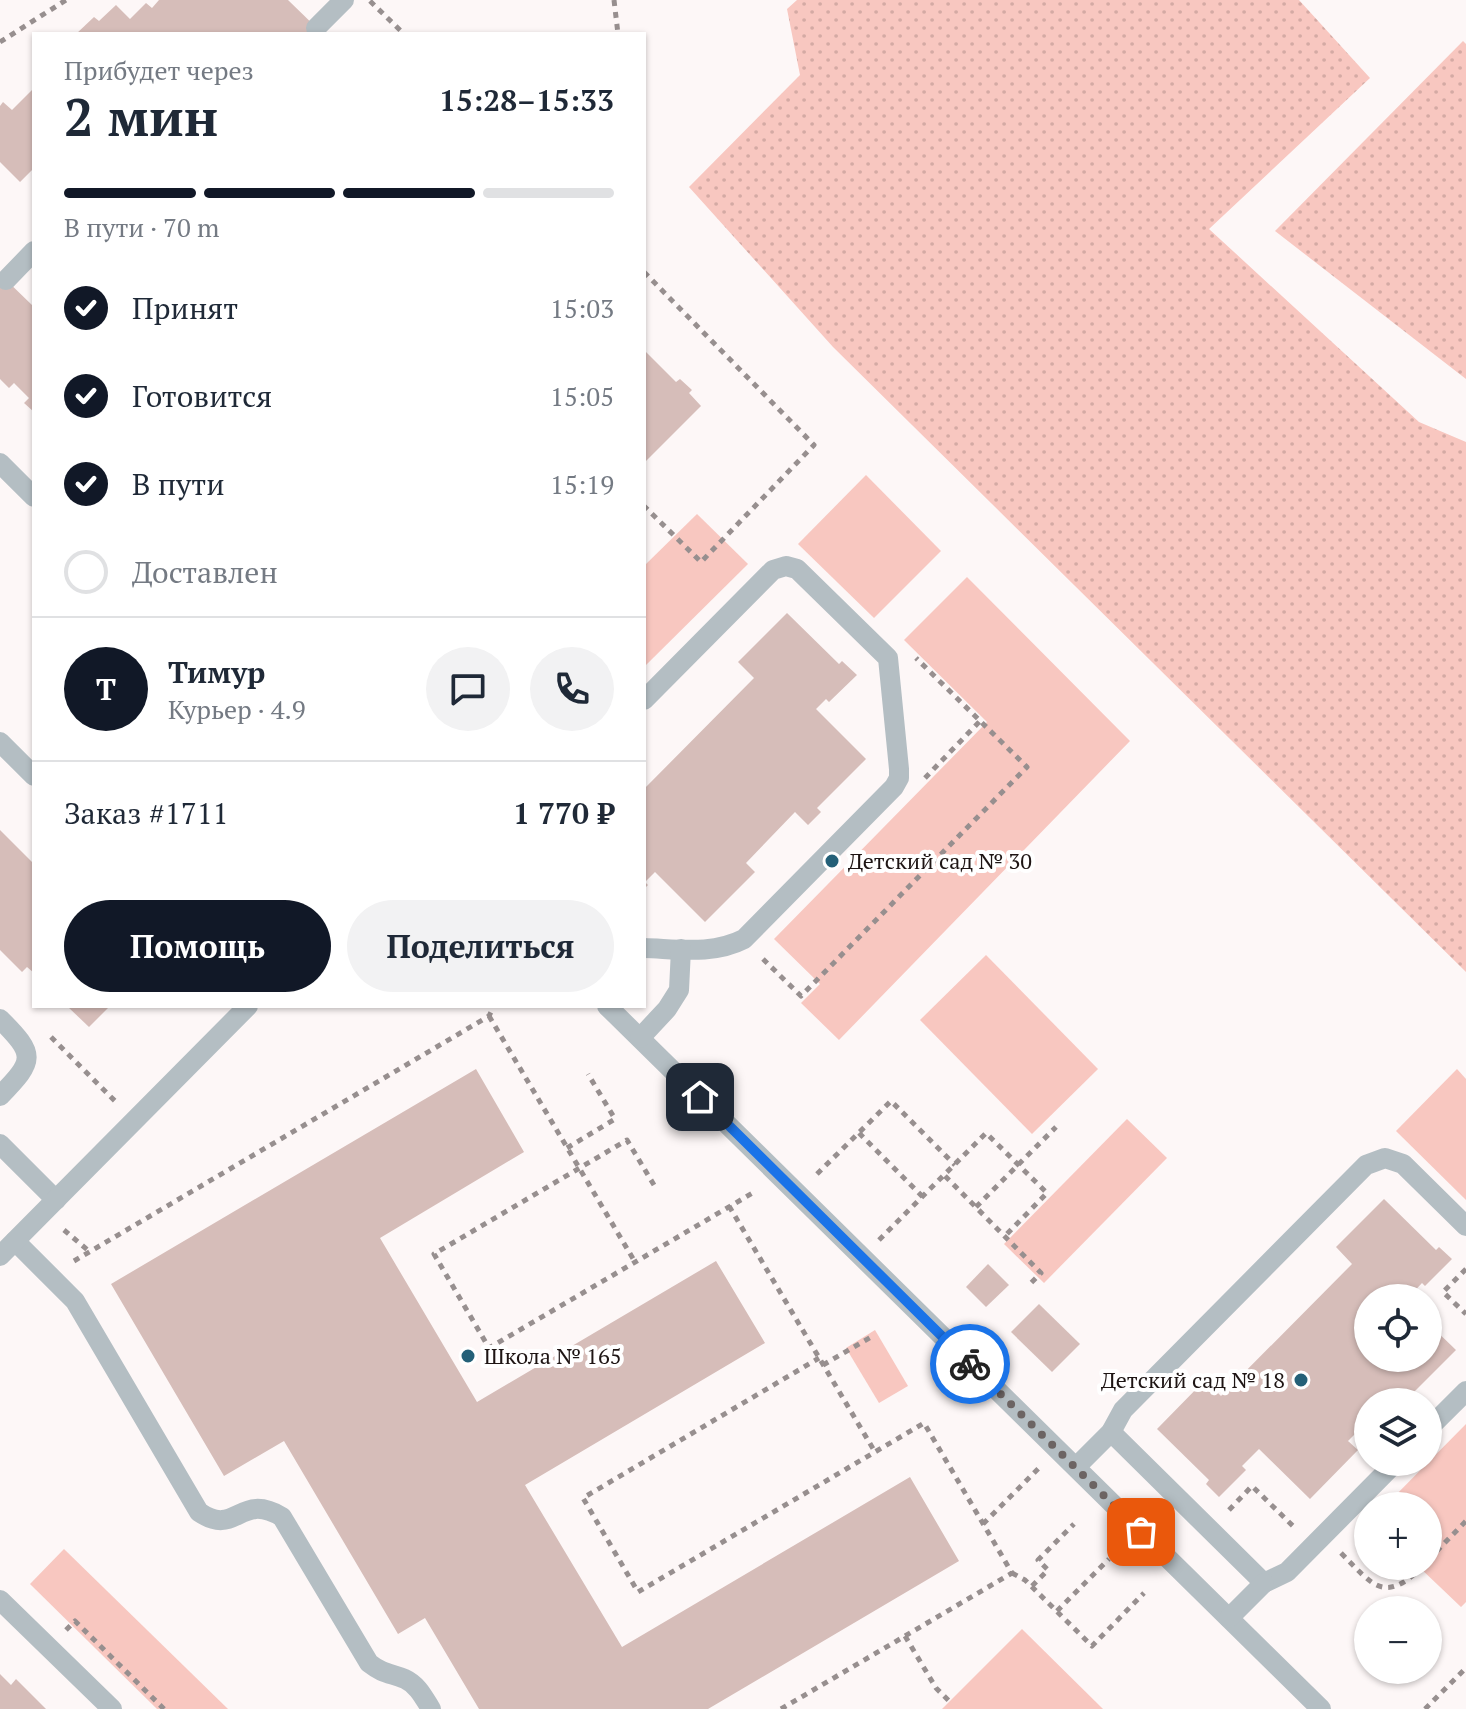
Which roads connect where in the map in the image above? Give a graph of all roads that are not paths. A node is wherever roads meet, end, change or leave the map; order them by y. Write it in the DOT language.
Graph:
graph roads {
  1 [pos="344,0"];
  2 [pos="316,28"];
  3 [pos="32,253"];
  4 [pos="6,280"];
  5 [pos="0,463"];
  6 [pos="32,495"];
  7 [pos="646,698"];
  8 [pos="0,742"];
  9 [pos="32,774"];
  10 [pos="646,948"];
  11 [pos="681,949"];
  12 [pos="246,1008"];
  13 [pos="609,1008"];
  14 [pos="0,1019"];
  15 [pos="640,1038"];
  16 [pos="0,1096"];
  17 [pos="0,1144"];
  18 [pos="56,1200"];
  19 [pos="1466,1226"];
  20 [pos="7,1249"];
  21 [pos="1466,1391"];
  22 [pos="1442,1415"];
  23 [pos="1111,1432"];
  24 [pos="1076,1467"];
  25 [pos="1382,1476"];
  26 [pos="1264,1583"];
  27 [pos="0,1600"];
  28 [pos="1229,1618"];
  29 [pos="112,1709"];
  30 [pos="431,1709"];
  31 [pos="1321,1709"];
  1 -- 2 [label="lane"];
  3 -- 4 [label="lane"];
  5 -- 6 [label="lane"];
  7 -- 11 [label="lane"];
  8 -- 9 [label="lane"];
  10 -- 11 [label="lane"];
  11 -- 15 [label="lane"];
  12 -- 18 [label="lane"];
  13 -- 15 [label="lane"];
  14 -- 16 [label="lane"];
  15 -- 24 [label="lane"];
  17 -- 18 [label="lane"];
  18 -- 20 [label="lane"];
  19 -- 23 [label="lane"];
  20 -- 30 [label="lane"];
  21 -- 22 [label="lane"];
  23 -- 24 [label="lane"];
  23 -- 26 [label="lane"];
  24 -- 28 [label="lane"];
  25 -- 26 [label="lane"];
  26 -- 28 [label="lane"];
  27 -- 29 [label="lane"];
  28 -- 31 [label="lane"];
}
